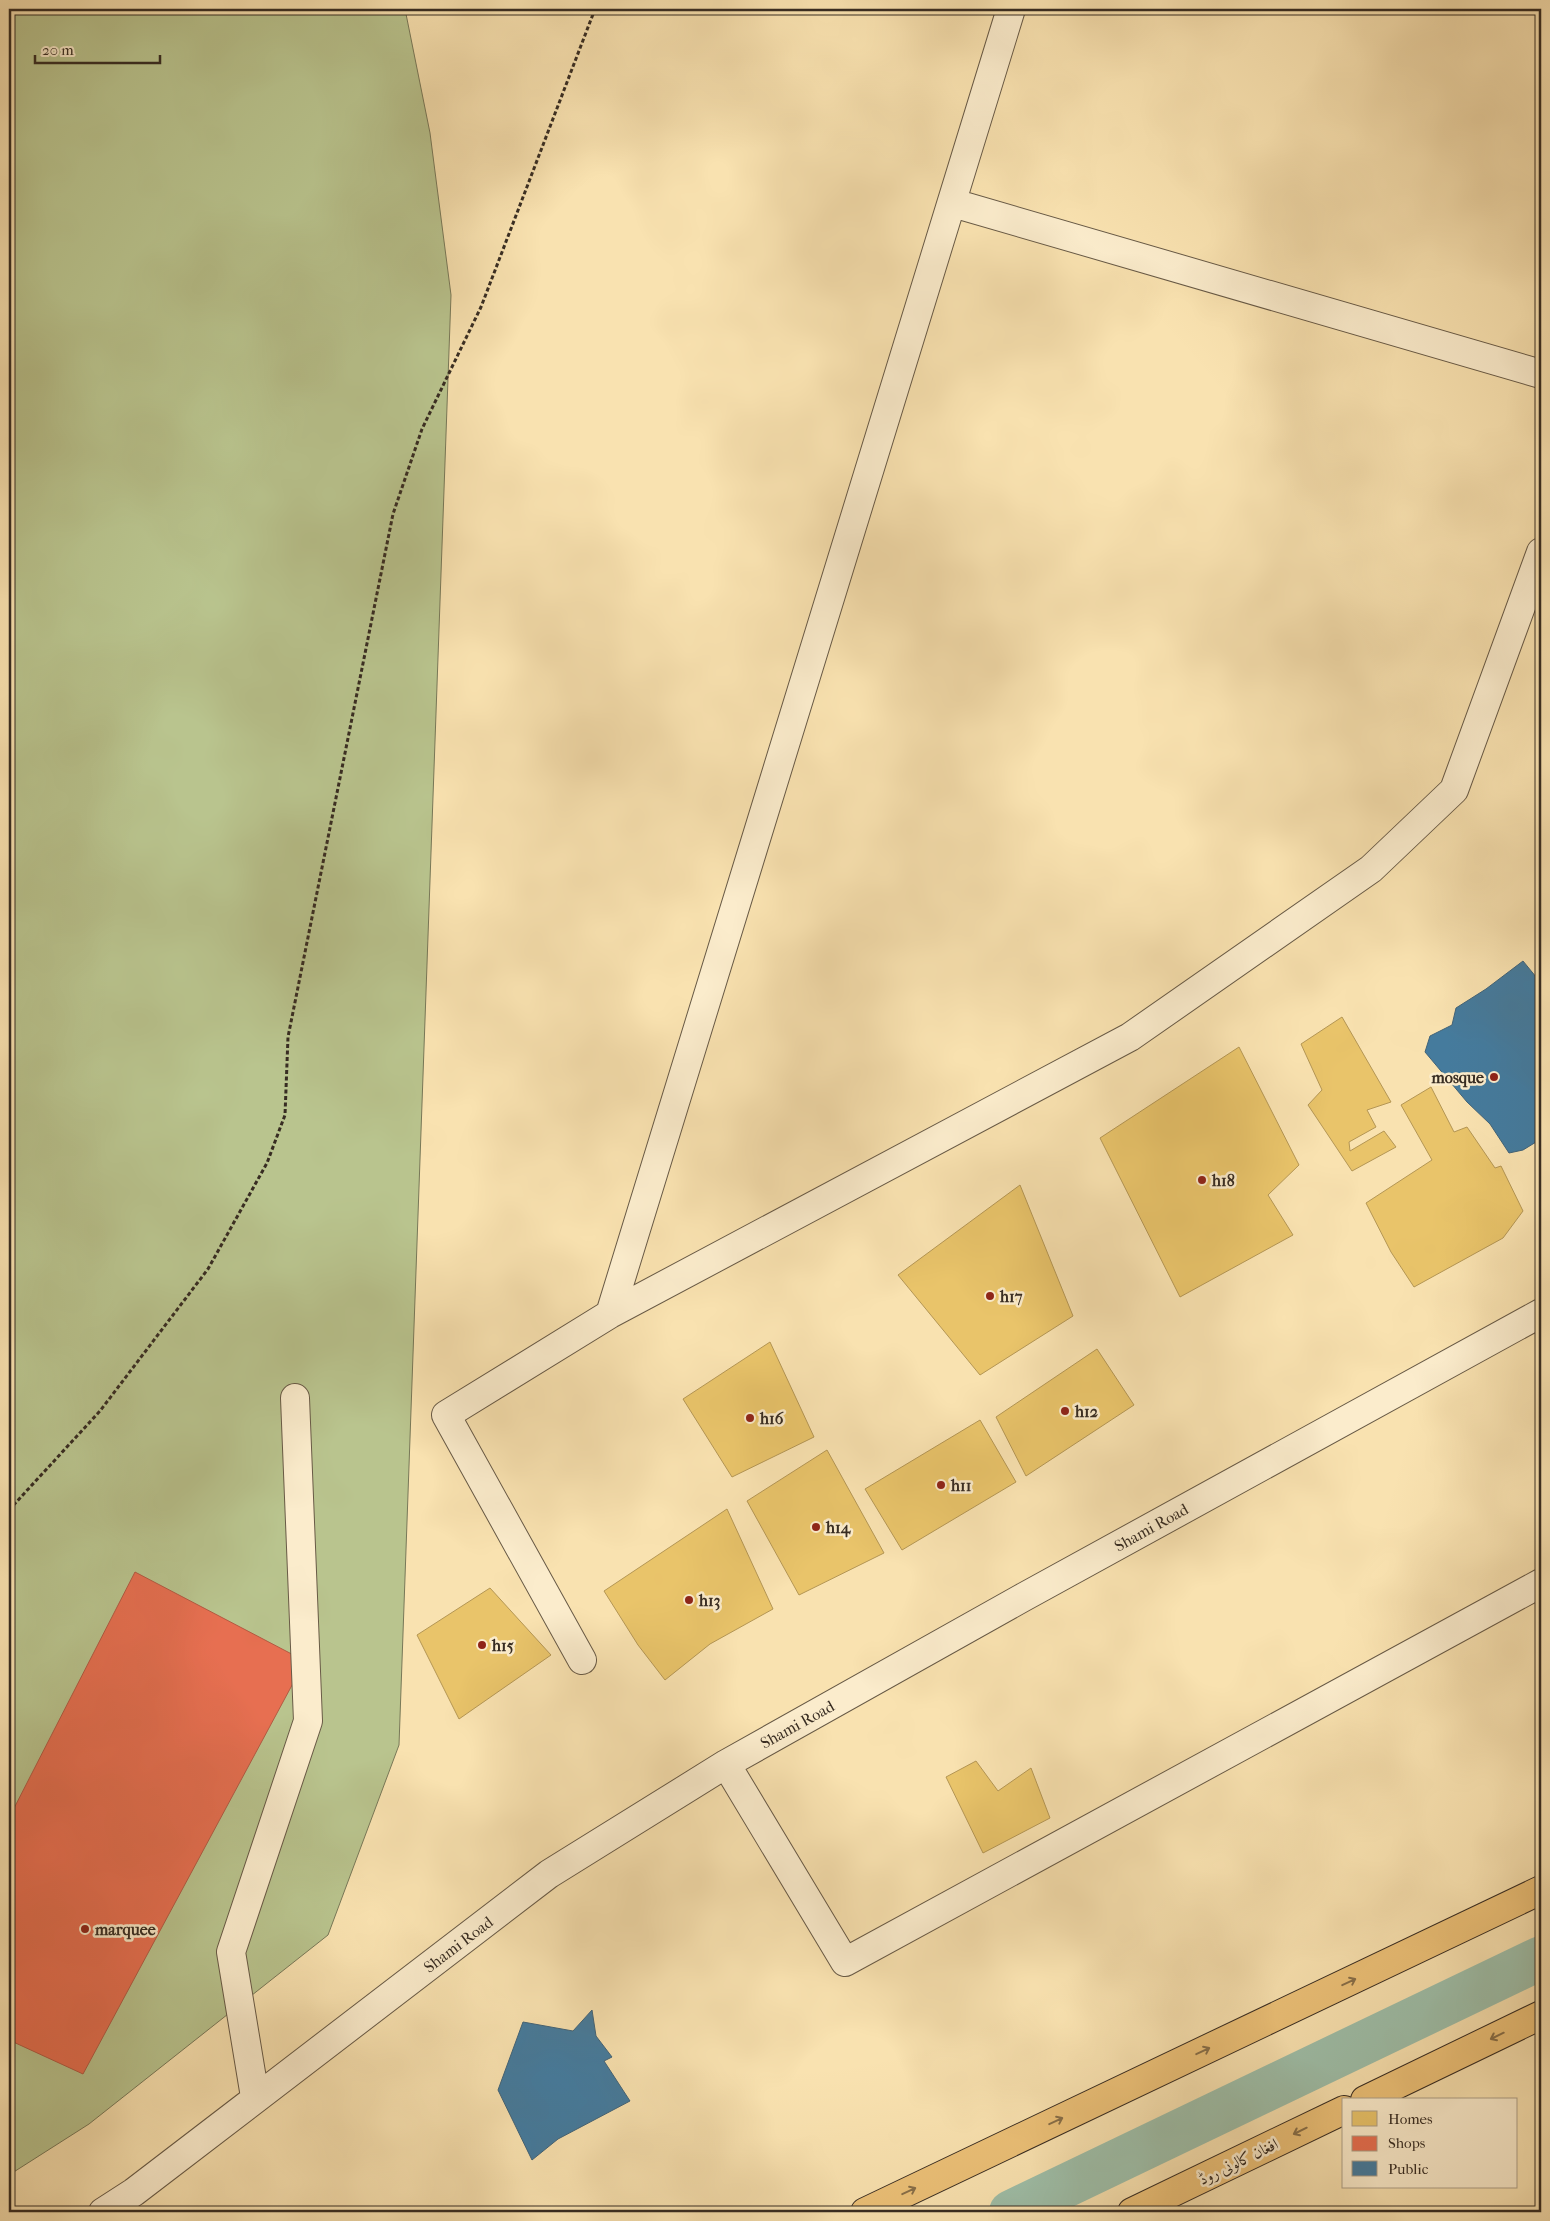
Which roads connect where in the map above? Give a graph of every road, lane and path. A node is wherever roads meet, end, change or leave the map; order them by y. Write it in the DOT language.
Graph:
graph roads {
  1 [pos="595,9"];
  2 [pos="1012,9"];
  3 [pos="953,203"];
  4 [pos="1541,374"];
  5 [pos="1541,552"];
  6 [pos="1541,1313"];
  7 [pos="610,1314"];
  8 [pos="295,1398"];
  9 [pos="9,1510"];
  10 [pos="1541,1583"];
  11 [pos="582,1660"];
  12 [pos="726,1764"];
  13 [pos="1540,1894"];
  14 [pos="1541,2014"];
  15 [pos="256,2097"];
  16 [pos="1369,2098"];
  17 [pos="1342,2111"];
  18 [pos="105,2212"];
  19 [pos="865,2212"];
  20 [pos="1132,2212"];
  1 -- 9 [label="path"];
  2 -- 3 [label="street"];
  3 -- 4 [label="street"];
  3 -- 7 [label="street"];
  5 -- 7 [label="street"];
  6 -- 12 [label="street, Shami Road"];
  7 -- 11 [label="street"];
  8 -- 15 [label="street"];
  10 -- 12 [label="street"];
  12 -- 15 [label="street, Shami Road"];
  19 -- 13 [label="main road, one-way"];
  14 -- 16 [label="main road, one-way"];
  15 -- 18 [label="street, Shami Road"];
  17 -- 20 [label="main road, افغان کالونی روڈ, one-way"];
}
